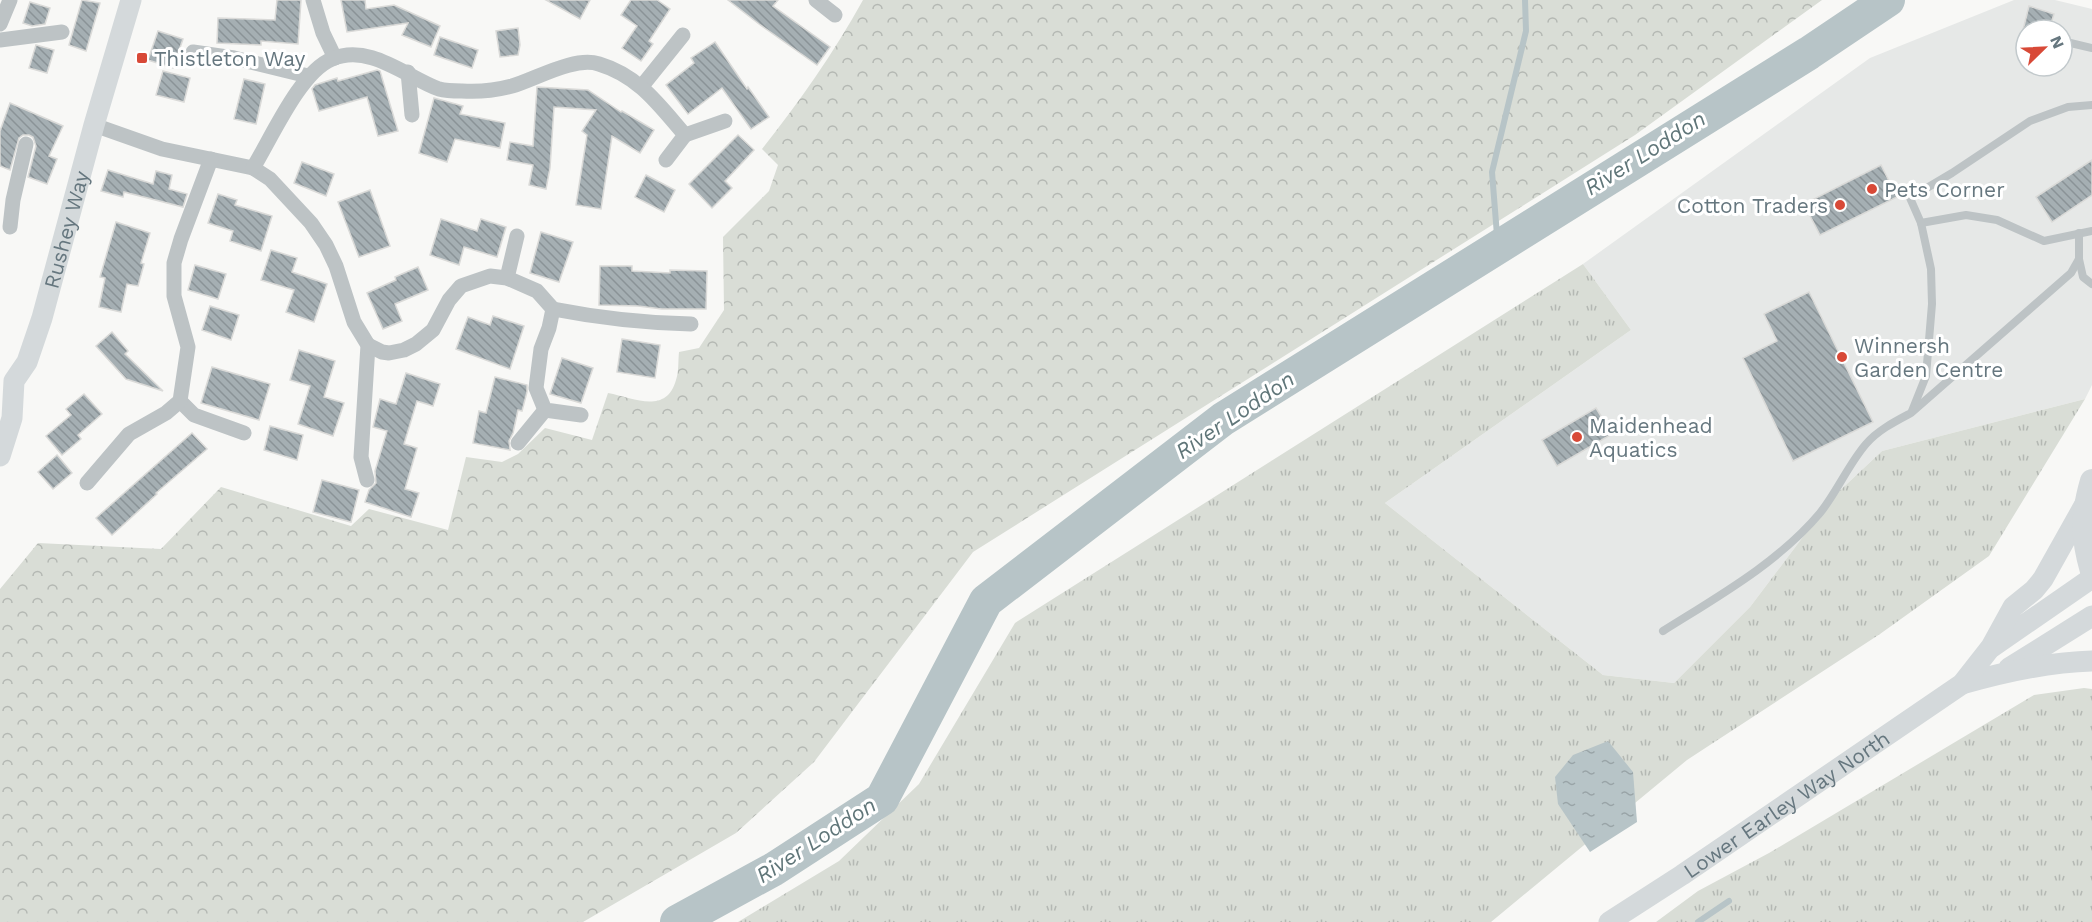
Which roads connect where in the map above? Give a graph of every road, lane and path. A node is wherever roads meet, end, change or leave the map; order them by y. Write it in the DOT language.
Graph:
graph roads {
  1 [pos="10,0"];
  2 [pos="131,0"];
  3 [pos="313,0"];
  4 [pos="816,0"];
  5 [pos="835,15"];
  6 [pos="0,24"];
  7 [pos="62,32"];
  8 [pos="683,35"];
  9 [pos="0,40"];
  10 [pos="2074,44"];
  11 [pos="2092,48"];
  12 [pos="193,52"];
  13 [pos="335,58"];
  14 [pos="408,72"];
  15 [pos="308,76"];
  16 [pos="642,86"];
  17 [pos="2092,105"];
  18 [pos="412,115"];
  19 [pos="725,122"];
  20 [pos="94,125"];
  21 [pos="685,135"];
  22 [pos="26,144"];
  23 [pos="211,159"];
  24 [pos="666,160"];
  25 [pos="253,168"];
  26 [pos="6,199"];
  27 [pos="1921,223"];
  28 [pos="10,227"];
  29 [pos="2092,231"];
  30 [pos="2079,234"];
  31 [pos="517,236"];
  32 [pos="2079,259"];
  33 [pos="507,278"];
  34 [pos="2092,284"];
  35 [pos="553,309"];
  36 [pos="691,324"];
  37 [pos="368,345"];
  38 [pos="7,379"];
  39 [pos="180,401"];
  40 [pos="545,410"];
  41 [pos="1911,413"];
  42 [pos="582,415"];
  43 [pos="244,433"];
  44 [pos="518,443"];
  45 [pos="0,456"];
  46 [pos="367,480"];
  47 [pos="2092,482"];
  48 [pos="87,483"];
  49 [pos="2085,504"];
  50 [pos="2092,571"];
  51 [pos="2092,578"];
  52 [pos="2092,616"];
  53 [pos="1663,632"];
  54 [pos="1991,647"];
  55 [pos="2092,661"];
  56 [pos="2003,672"];
  57 [pos="1962,684"];
  58 [pos="1609,922"];
  1 -- 6 [label="street"];
  2 -- 20 [label="main road, Rushey Way"];
  3 -- 13 [label="street"];
  4 -- 5 [label="street"];
  7 -- 9 [label="street"];
  8 -- 16 [label="street"];
  10 -- 11 [label="lane"];
  12 -- 15 [label="street"];
  13 -- 14 [label="street"];
  13 -- 15 [label="street"];
  14 -- 16 [label="street"];
  14 -- 18 [label="street"];
  15 -- 25 [label="street"];
  16 -- 21 [label="street"];
  17 -- 27 [label="lane"];
  19 -- 21 [label="street"];
  20 -- 23 [label="street"];
  20 -- 38 [label="main road, Rushey Way"];
  21 -- 24 [label="street"];
  22 -- 26 [label="street"];
  23 -- 25 [label="street"];
  23 -- 39 [label="street"];
  25 -- 37 [label="street"];
  26 -- 28 [label="street"];
  27 -- 30 [label="lane"];
  27 -- 41 [label="lane"];
  29 -- 30 [label="lane"];
  30 -- 32 [label="lane"];
  31 -- 33 [label="street"];
  32 -- 34 [label="lane"];
  32 -- 41 [label="lane"];
  33 -- 35 [label="street"];
  33 -- 37 [label="street"];
  35 -- 36 [label="street"];
  35 -- 40 [label="street"];
  37 -- 46 [label="street"];
  38 -- 45 [label="main road, Rushey Way"];
  39 -- 43 [label="street"];
  39 -- 48 [label="street"];
  40 -- 42 [label="street"];
  40 -- 44 [label="street"];
  41 -- 53 [label="lane"];
  47 -- 49 [label="main road"];
  49 -- 50 [label="main road"];
  49 -- 54 [label="main road, Lower Earley Way North"];
  51 -- 54 [label="main road, Lower Earley Way North"];
  52 -- 56 [label="main road, Lower Earley Way North"];
  54 -- 57 [label="main road, Lower Earley Way North"];
  55 -- 56 [label="main road, Lower Earley Way North"];
  56 -- 57 [label="main road, Lower Earley Way North"];
  57 -- 58 [label="main road, Lower Earley Way North"];
}
